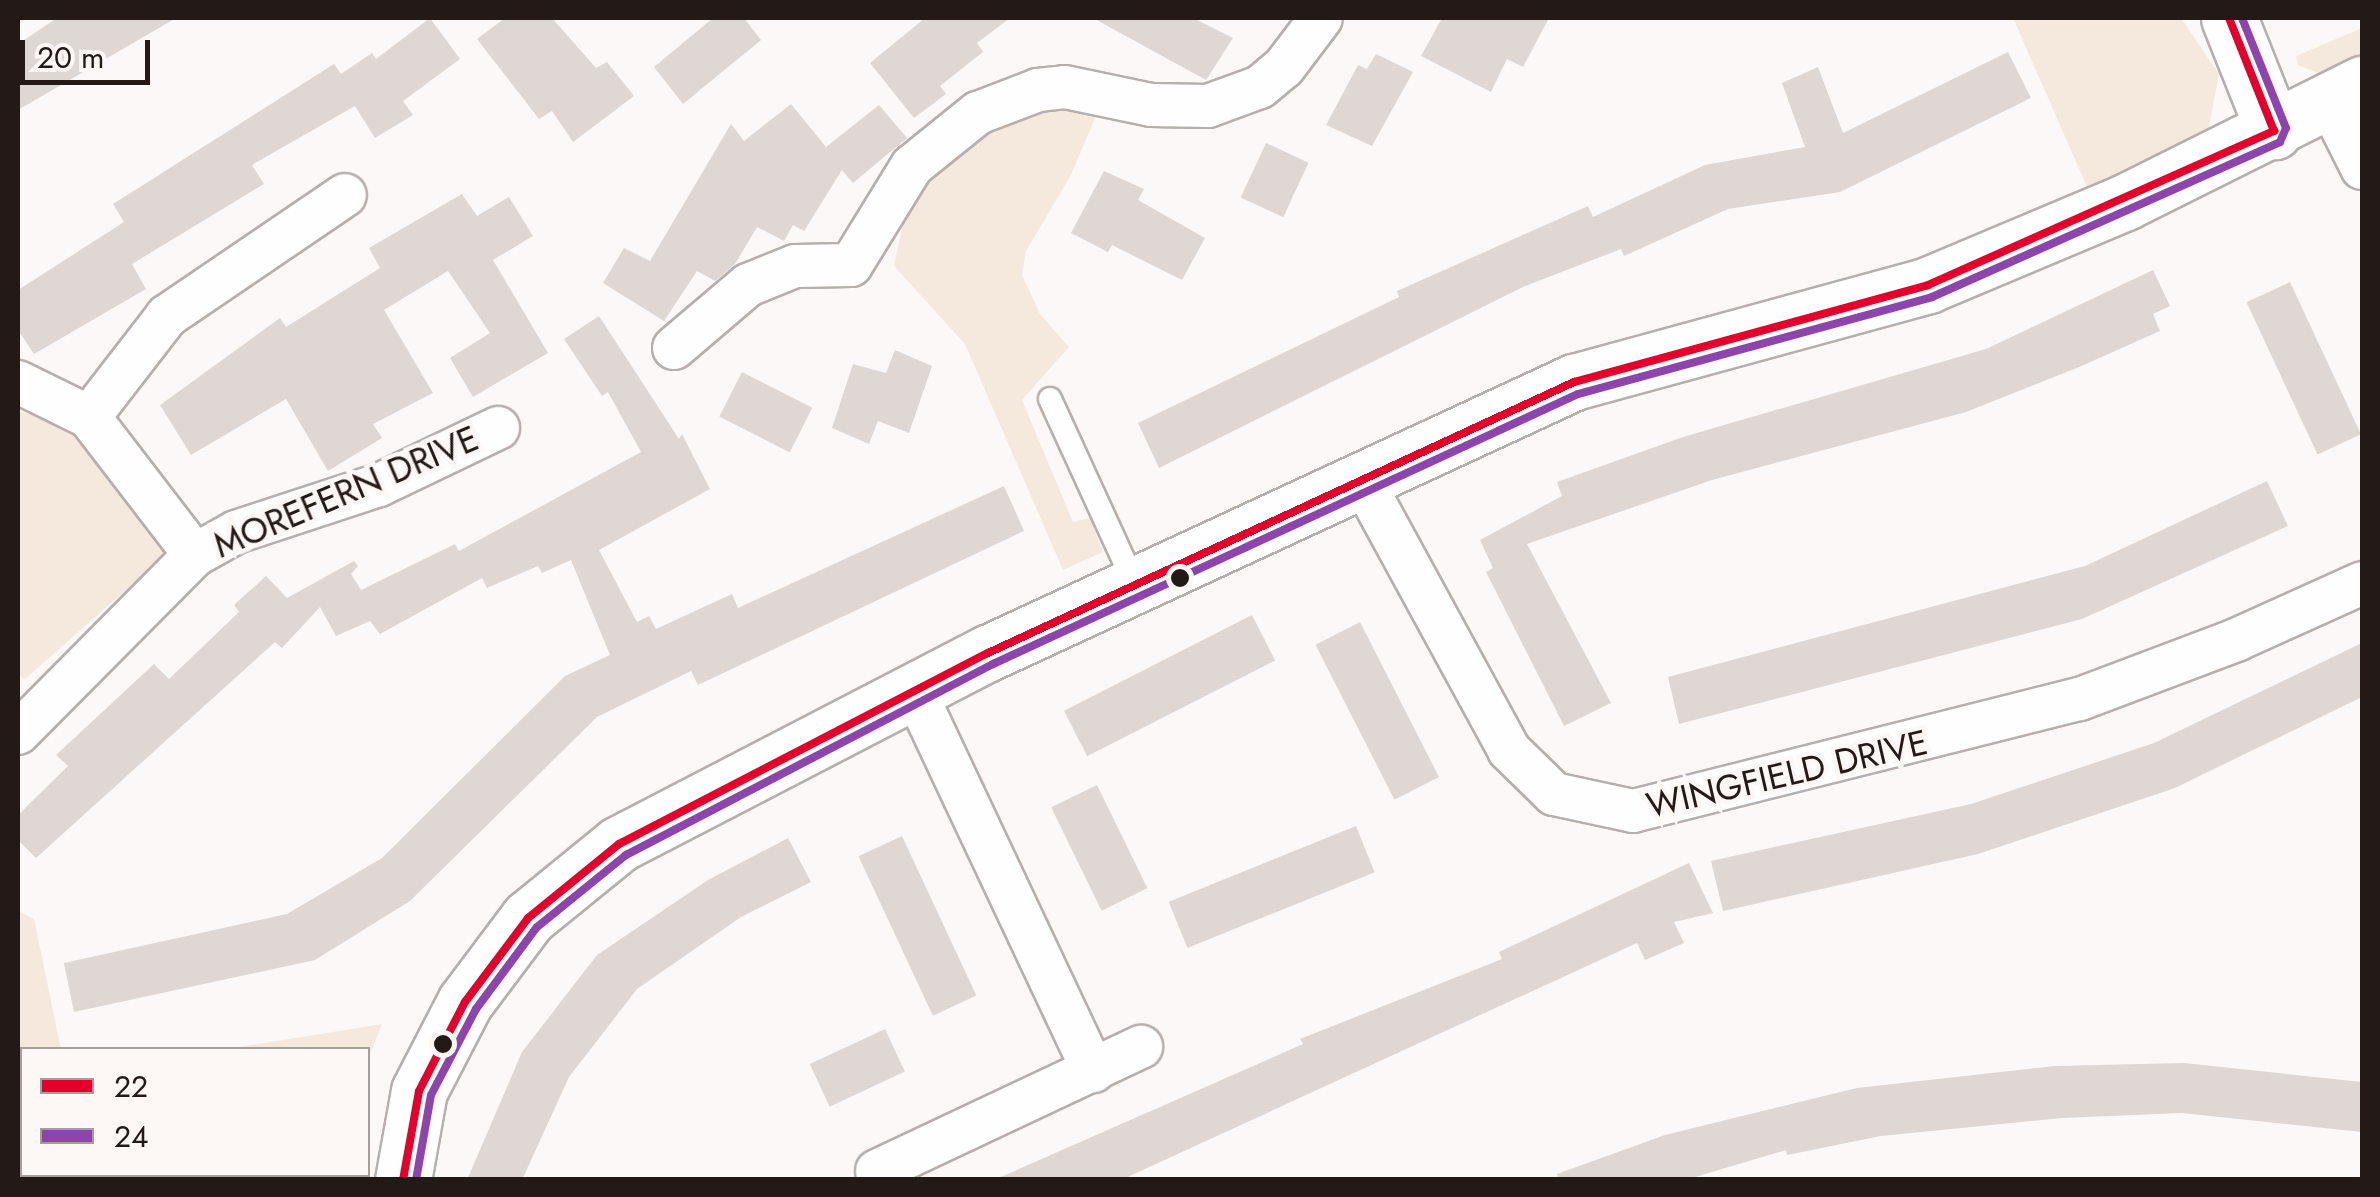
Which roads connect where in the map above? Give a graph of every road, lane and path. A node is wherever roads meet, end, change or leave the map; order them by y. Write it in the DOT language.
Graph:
graph roads {
  1 [pos="1321,18"];
  2 [pos="2229,18"];
  3 [pos="2346,93"];
  4 [pos="2274,132"];
  5 [pos="2362,168"];
  6 [pos="345,195"];
  7 [pos="674,348"];
  8 [pos="18,382"];
  9 [pos="1050,398"];
  10 [pos="89,417"];
  11 [pos="498,428"];
  12 [pos="1362,480"];
  13 [pos="195,555"];
  14 [pos="2362,583"];
  15 [pos="1135,584"];
  16 [pos="914,692"];
  17 [pos="18,733"];
  18 [pos="1141,1048"];
  19 [pos="1094,1072"];
  20 [pos="877,1171"];
  21 [pos="403,1180"];
  1 -- 7 [label="street"];
  2 -- 4 [label="street"];
  3 -- 4 [label="street"];
  3 -- 5 [label="street"];
  4 -- 12 [label="street"];
  6 -- 10 [label="street"];
  8 -- 10 [label="street, MOREFERN DRIVE"];
  9 -- 15 [label="lane"];
  10 -- 13 [label="street, MOREFERN DRIVE"];
  11 -- 13 [label="street, MOREFERN DRIVE"];
  12 -- 14 [label="street, WINGFIELD DRIVE"];
  12 -- 15 [label="street"];
  13 -- 17 [label="street, MOREFERN DRIVE"];
  15 -- 16 [label="street"];
  16 -- 19 [label="street"];
  16 -- 21 [label="street"];
  18 -- 19 [label="street"];
  19 -- 20 [label="street"];
}
